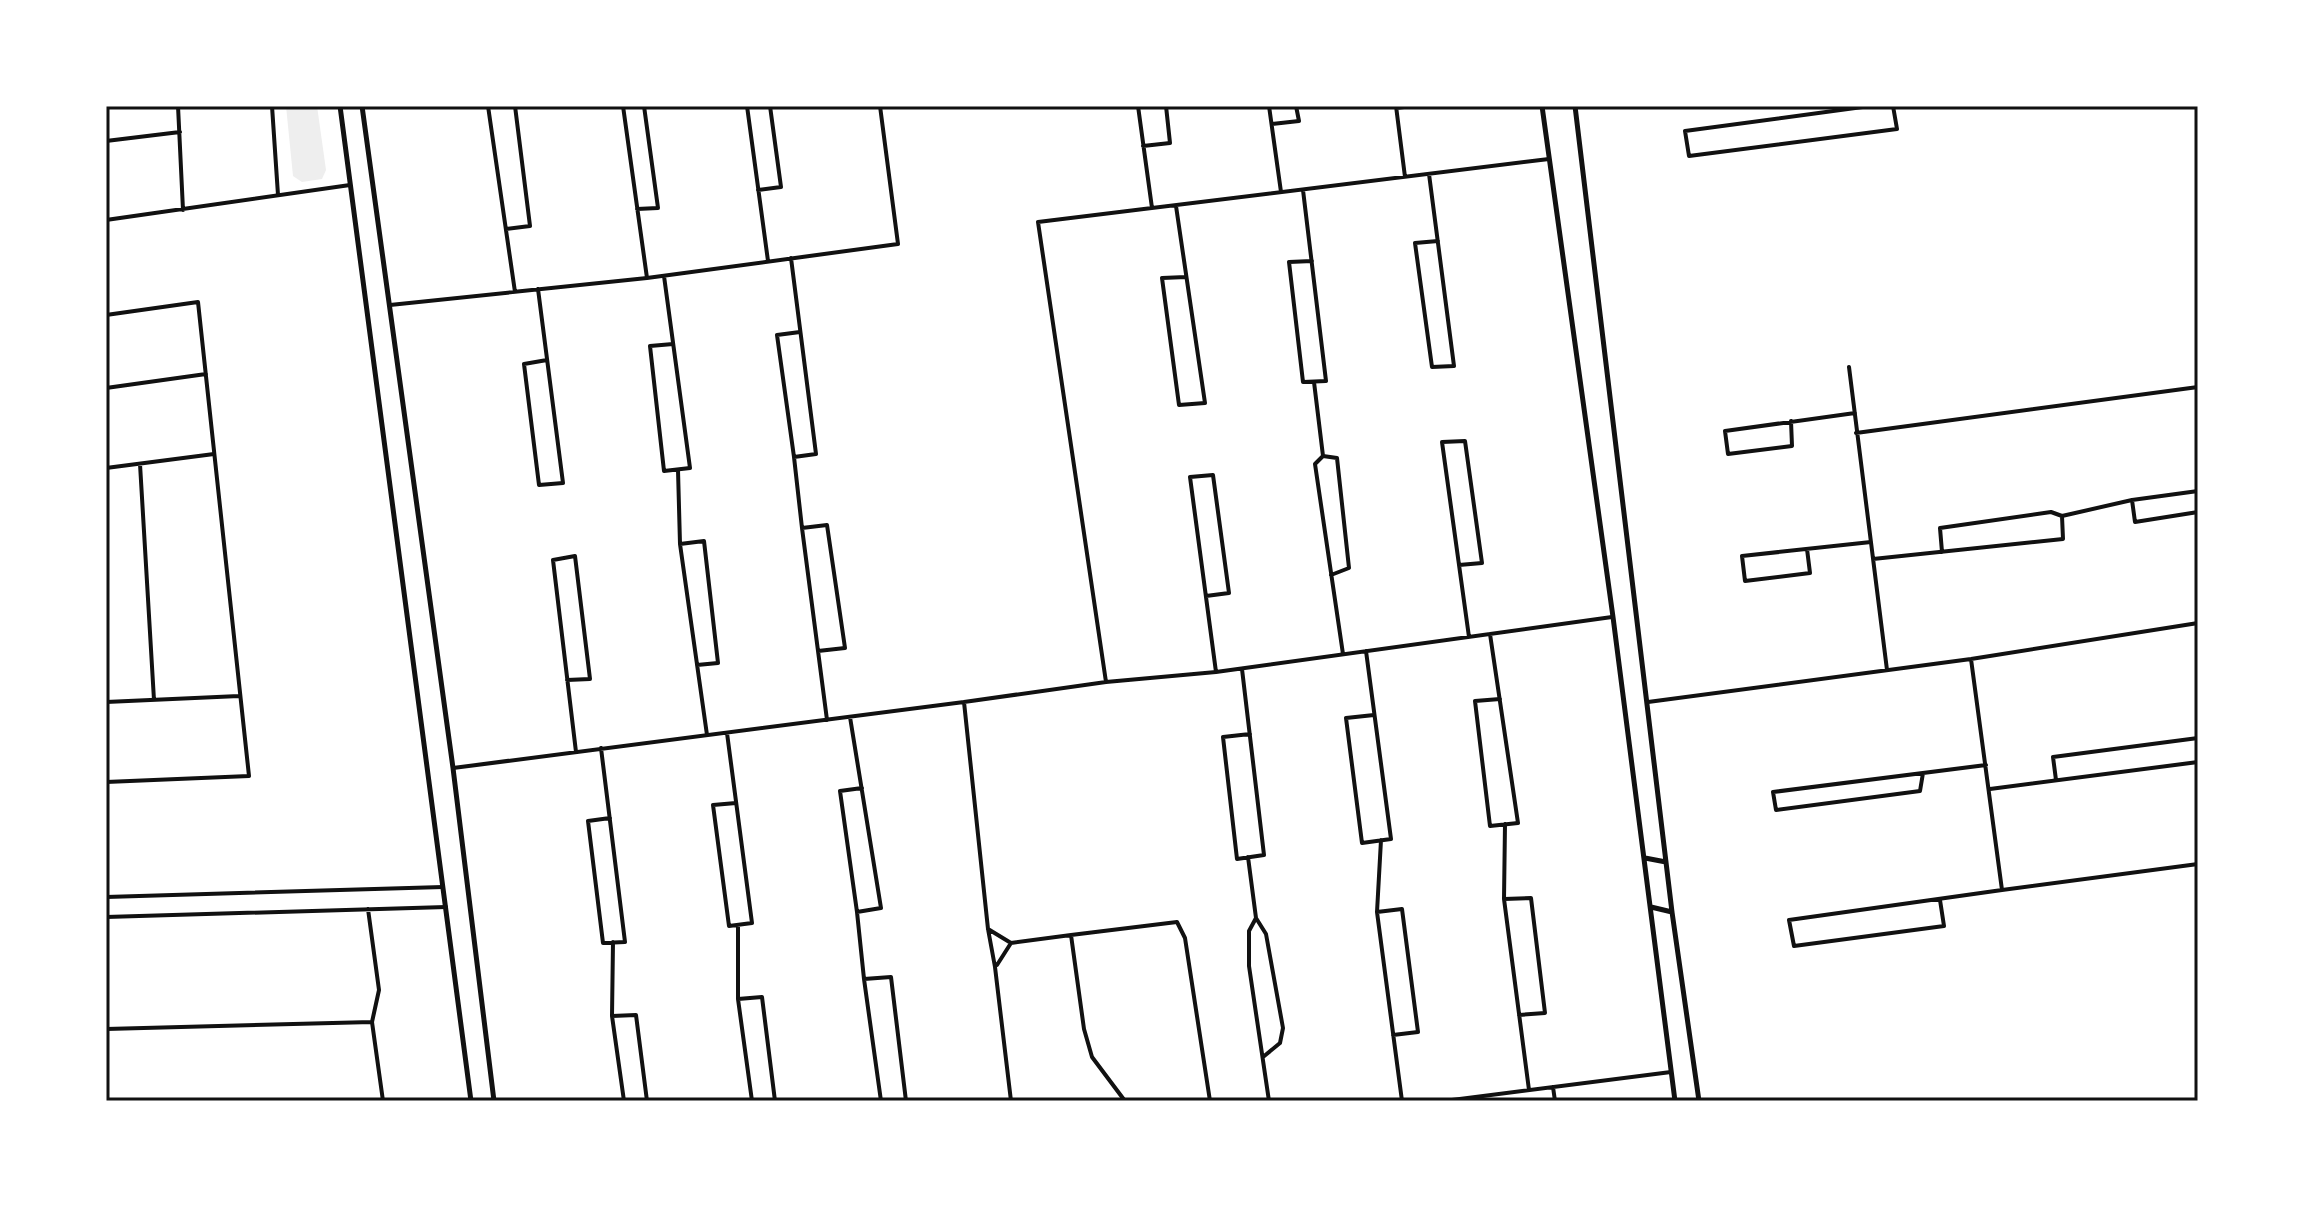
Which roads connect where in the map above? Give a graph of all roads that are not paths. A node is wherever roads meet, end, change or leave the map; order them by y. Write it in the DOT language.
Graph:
graph roads {
  1 [pos="178,106"];
  2 [pos="272,106"];
  3 [pos="340,106"];
  4 [pos="362,106"];
  5 [pos="488,106"];
  6 [pos="515,106"];
  7 [pos="623,106"];
  8 [pos="644,106"];
  9 [pos="747,106"];
  10 [pos="770,106"];
  11 [pos="880,106"];
  12 [pos="1138,106"];
  13 [pos="1166,106"];
  14 [pos="1269,106"];
  15 [pos="1296,106"];
  16 [pos="1412,106"];
  17 [pos="1542,106"];
  18 [pos="1575,106"];
  19 [pos="1870,106"];
  20 [pos="1893,106"];
  21 [pos="1396,107"];
  22 [pos="1272,124"];
  23 [pos="180,132"];
  24 [pos="106,141"];
  25 [pos="1143,146"];
  26 [pos="1549,159"];
  27 [pos="1429,174"];
  28 [pos="1405,177"];
  29 [pos="350,185"];
  30 [pos="758,190"];
  31 [pos="1303,190"];
  32 [pos="1281,192"];
  33 [pos="278,196"];
  34 [pos="1176,206"];
  35 [pos="1152,208"];
  36 [pos="637,209"];
  37 [pos="183,210"];
  38 [pos="106,220"];
  39 [pos="506,229"];
  40 [pos="1438,241"];
  41 [pos="791,258"];
  42 [pos="768,261"];
  43 [pos="1312,261"];
  44 [pos="664,276"];
  45 [pos="1186,277"];
  46 [pos="647,278"];
  47 [pos="538,289"];
  48 [pos="515,292"];
  49 [pos="388,305"];
  50 [pos="106,315"];
  51 [pos="800,332"];
  52 [pos="673,344"];
  53 [pos="547,360"];
  54 [pos="1849,367"];
  55 [pos="206,374"];
  56 [pos="1314,382"];
  57 [pos="2198,387"];
  58 [pos="106,388"];
  59 [pos="1855,413"];
  60 [pos="1791,421"];
  61 [pos="1856,433"];
  62 [pos="214,454"];
  63 [pos="1323,456"];
  64 [pos="794,457"];
  65 [pos="140,464"];
  66 [pos="106,468"];
  67 [pos="678,469"];
  68 [pos="2198,491"];
  69 [pos="2132,500"];
  70 [pos="2198,512"];
  71 [pos="2062,516"];
  72 [pos="802,528"];
  73 [pos="1871,542"];
  74 [pos="680,544"];
  75 [pos="1807,549"];
  76 [pos="1942,552"];
  77 [pos="1873,559"];
  78 [pos="1459,565"];
  79 [pos="1331,575"];
  80 [pos="1206,596"];
  81 [pos="1613,617"];
  82 [pos="2198,623"];
  83 [pos="1490,634"];
  84 [pos="1469,637"];
  85 [pos="818,651"];
  86 [pos="1366,651"];
  87 [pos="1343,654"];
  88 [pos="1971,659"];
  89 [pos="697,665"];
  90 [pos="1242,669"];
  91 [pos="1887,670"];
  92 [pos="1216,672"];
  93 [pos="567,680"];
  94 [pos="1106,682"];
  95 [pos="240,696"];
  96 [pos="1500,699"];
  97 [pos="154,700"];
  98 [pos="106,702"];
  99 [pos="964,702"];
  100 [pos="1648,702"];
  101 [pos="1374,715"];
  102 [pos="850,717"];
  103 [pos="827,720"];
  104 [pos="727,733"];
  105 [pos="1250,734"];
  106 [pos="707,735"];
  107 [pos="2198,738"];
  108 [pos="601,748"];
  109 [pos="576,752"];
  110 [pos="2198,762"];
  111 [pos="1986,765"];
  112 [pos="453,768"];
  113 [pos="1923,773"];
  114 [pos="2056,780"];
  115 [pos="106,782"];
  116 [pos="862,788"];
  117 [pos="1990,789"];
  118 [pos="736,803"];
  119 [pos="610,818"];
  120 [pos="1505,824"];
  121 [pos="1381,840"];
  122 [pos="1248,857"];
  123 [pos="1645,858"];
  124 [pos="1666,862"];
  125 [pos="2198,864"];
  126 [pos="443,887"];
  127 [pos="2002,890"];
  128 [pos="106,897"];
  129 [pos="1504,899"];
  130 [pos="1940,900"];
  131 [pos="446,907"];
  132 [pos="1651,907"];
  133 [pos="368,909"];
  134 [pos="857,912"];
  135 [pos="1377,912"];
  136 [pos="1672,912"];
  137 [pos="106,917"];
  138 [pos="1256,918"];
  139 [pos="738,925"];
  140 [pos="988,929"];
  141 [pos="1071,935"];
  142 [pos="613,942"];
  143 [pos="1011,943"];
  144 [pos="995,967"];
  145 [pos="864,979"];
  146 [pos="738,999"];
  147 [pos="1519,1015"];
  148 [pos="612,1016"];
  149 [pos="372,1022"];
  150 [pos="106,1029"];
  151 [pos="1393,1035"];
  152 [pos="1263,1057"];
  153 [pos="1671,1072"];
  154 [pos="1553,1087"];
  155 [pos="1529,1090"];
  156 [pos="383,1101"];
  157 [pos="471,1101"];
  158 [pos="494,1101"];
  159 [pos="624,1101"];
  160 [pos="647,1101"];
  161 [pos="752,1101"];
  162 [pos="775,1101"];
  163 [pos="881,1101"];
  164 [pos="906,1101"];
  165 [pos="1011,1101"];
  166 [pos="1125,1101"];
  167 [pos="1210,1101"];
  168 [pos="1269,1101"];
  169 [pos="1402,1101"];
  170 [pos="1444,1101"];
  171 [pos="1555,1101"];
  172 [pos="1675,1101"];
  173 [pos="1699,1101"];
  1 -- 23 [label="street"];
  2 -- 33 [label="street"];
  3 -- 29 [label="street"];
  4 -- 49 [label="street"];
  5 -- 39 [label="street"];
  6 -- 39 [label="street"];
  7 -- 36 [label="street"];
  8 -- 36 [label="street"];
  9 -- 30 [label="street"];
  10 -- 30 [label="street"];
  11 -- 41 [label="street"];
  12 -- 25 [label="street"];
  13 -- 25 [label="street"];
  14 -- 22 [label="street"];
  15 -- 22 [label="street"];
  16 -- 21 [label="street"];
  17 -- 26 [label="street"];
  18 -- 100 [label="street"];
  19 -- 20 [label="street"];
  21 -- 28 [label="street"];
  22 -- 32 [label="street"];
  23 -- 24 [label="street"];
  23 -- 37 [label="street"];
  25 -- 35 [label="street"];
  26 -- 27 [label="street"];
  26 -- 81 [label="street"];
  27 -- 28 [label="street"];
  27 -- 40 [label="street"];
  28 -- 31 [label="street"];
  29 -- 33 [label="street"];
  29 -- 126 [label="street"];
  30 -- 42 [label="street"];
  31 -- 32 [label="street"];
  31 -- 43 [label="street"];
  32 -- 34 [label="street"];
  33 -- 37 [label="street"];
  34 -- 35 [label="street"];
  34 -- 45 [label="street"];
  35 -- 94 [label="street"];
  36 -- 46 [label="street"];
  37 -- 38 [label="street"];
  39 -- 48 [label="street"];
  40 -- 40 [label="street"];
  41 -- 42 [label="street"];
  41 -- 51 [label="street"];
  42 -- 44 [label="street"];
  43 -- 56 [label="street"];
  43 -- 56 [label="street"];
  44 -- 46 [label="street"];
  44 -- 52 [label="street"];
  45 -- 45 [label="street"];
  46 -- 47 [label="street"];
  47 -- 48 [label="street"];
  47 -- 53 [label="street"];
  48 -- 49 [label="street"];
  49 -- 112 [label="street"];
  50 -- 55 [label="street"];
  51 -- 64 [label="street"];
  51 -- 64 [label="street"];
  52 -- 67 [label="street"];
  52 -- 67 [label="street"];
  53 -- 53 [label="street"];
  54 -- 59 [label="street"];
  55 -- 58 [label="street"];
  55 -- 62 [label="street"];
  56 -- 63 [label="street"];
  57 -- 61 [label="street"];
  59 -- 60 [label="street"];
  59 -- 61 [label="street"];
  60 -- 60 [label="street"];
  61 -- 73 [label="street"];
  62 -- 65 [label="street"];
  62 -- 95 [label="street"];
  63 -- 79 [label="street"];
  63 -- 79 [label="street"];
  64 -- 72 [label="street"];
  65 -- 66 [label="street"];
  65 -- 97 [label="street"];
  67 -- 74 [label="street"];
  68 -- 69 [label="street"];
  69 -- 70 [label="street"];
  69 -- 71 [label="street"];
  71 -- 76 [label="street"];
  71 -- 76 [label="street"];
  72 -- 85 [label="street"];
  72 -- 85 [label="street"];
  73 -- 75 [label="street"];
  73 -- 77 [label="street"];
  74 -- 89 [label="street"];
  74 -- 89 [label="street"];
  75 -- 75 [label="street"];
  76 -- 77 [label="street"];
  77 -- 91 [label="street"];
  78 -- 78 [label="street"];
  78 -- 84 [label="street"];
  79 -- 87 [label="street"];
  80 -- 80 [label="street"];
  80 -- 92 [label="street"];
  81 -- 83 [label="street"];
  81 -- 123 [label="street"];
  82 -- 88 [label="street"];
  83 -- 84 [label="street"];
  83 -- 96 [label="street"];
  84 -- 86 [label="street"];
  85 -- 103 [label="street"];
  86 -- 87 [label="street"];
  86 -- 101 [label="street"];
  87 -- 90 [label="street"];
  88 -- 91 [label="street"];
  88 -- 111 [label="street"];
  89 -- 106 [label="street"];
  90 -- 92 [label="street"];
  90 -- 105 [label="street"];
  91 -- 100 [label="street"];
  92 -- 94 [label="street"];
  93 -- 93 [label="street"];
  93 -- 109 [label="street"];
  94 -- 99 [label="street"];
  95 -- 97 [label="street"];
  95 -- 115 [label="street"];
  96 -- 120 [label="street"];
  96 -- 120 [label="street"];
  97 -- 98 [label="street"];
  99 -- 102 [label="street"];
  99 -- 140 [label="street"];
  100 -- 124 [label="street"];
  101 -- 121 [label="street"];
  101 -- 121 [label="street"];
  102 -- 103 [label="street"];
  102 -- 116 [label="street"];
  103 -- 104 [label="street"];
  104 -- 106 [label="street"];
  104 -- 118 [label="street"];
  105 -- 122 [label="street"];
  105 -- 122 [label="street"];
  106 -- 108 [label="street"];
  107 -- 114 [label="street"];
  108 -- 109 [label="street"];
  108 -- 119 [label="street"];
  109 -- 112 [label="street"];
  110 -- 114 [label="street"];
  111 -- 113 [label="street"];
  111 -- 117 [label="street"];
  112 -- 158 [label="street"];
  113 -- 113 [label="street"];
  114 -- 117 [label="street"];
  116 -- 134 [label="street"];
  116 -- 134 [label="street"];
  117 -- 127 [label="street"];
  118 -- 139 [label="street"];
  118 -- 139 [label="street"];
  119 -- 142 [label="street"];
  119 -- 142 [label="street"];
  120 -- 129 [label="street"];
  121 -- 135 [label="street"];
  122 -- 138 [label="street"];
  123 -- 124 [label="street"];
  123 -- 132 [label="street"];
  124 -- 136 [label="street"];
  125 -- 127 [label="street"];
  126 -- 128 [label="street"];
  126 -- 131 [label="street"];
  127 -- 130 [label="street"];
  129 -- 147 [label="street"];
  129 -- 147 [label="street"];
  130 -- 130 [label="street"];
  131 -- 133 [label="street"];
  131 -- 157 [label="street"];
  132 -- 136 [label="street"];
  132 -- 153 [label="street"];
  133 -- 137 [label="street"];
  133 -- 149 [label="street"];
  134 -- 145 [label="street"];
  135 -- 151 [label="street"];
  135 -- 151 [label="street"];
  136 -- 173 [label="street"];
  138 -- 152 [label="street"];
  138 -- 152 [label="street"];
  139 -- 146 [label="street"];
  140 -- 143 [label="street"];
  140 -- 144 [label="street"];
  141 -- 143 [label="street"];
  141 -- 166 [label="street"];
  141 -- 167 [label="street"];
  142 -- 148 [label="street"];
  143 -- 144 [label="street"];
  144 -- 165 [label="street"];
  145 -- 163 [label="street"];
  145 -- 164 [label="street"];
  146 -- 161 [label="street"];
  146 -- 162 [label="street"];
  147 -- 155 [label="street"];
  148 -- 159 [label="street"];
  148 -- 160 [label="street"];
  149 -- 150 [label="street"];
  149 -- 156 [label="street"];
  151 -- 169 [label="street"];
  152 -- 168 [label="street"];
  153 -- 154 [label="street"];
  153 -- 172 [label="street"];
  154 -- 155 [label="street"];
  154 -- 171 [label="street"];
  155 -- 170 [label="street"];
}
